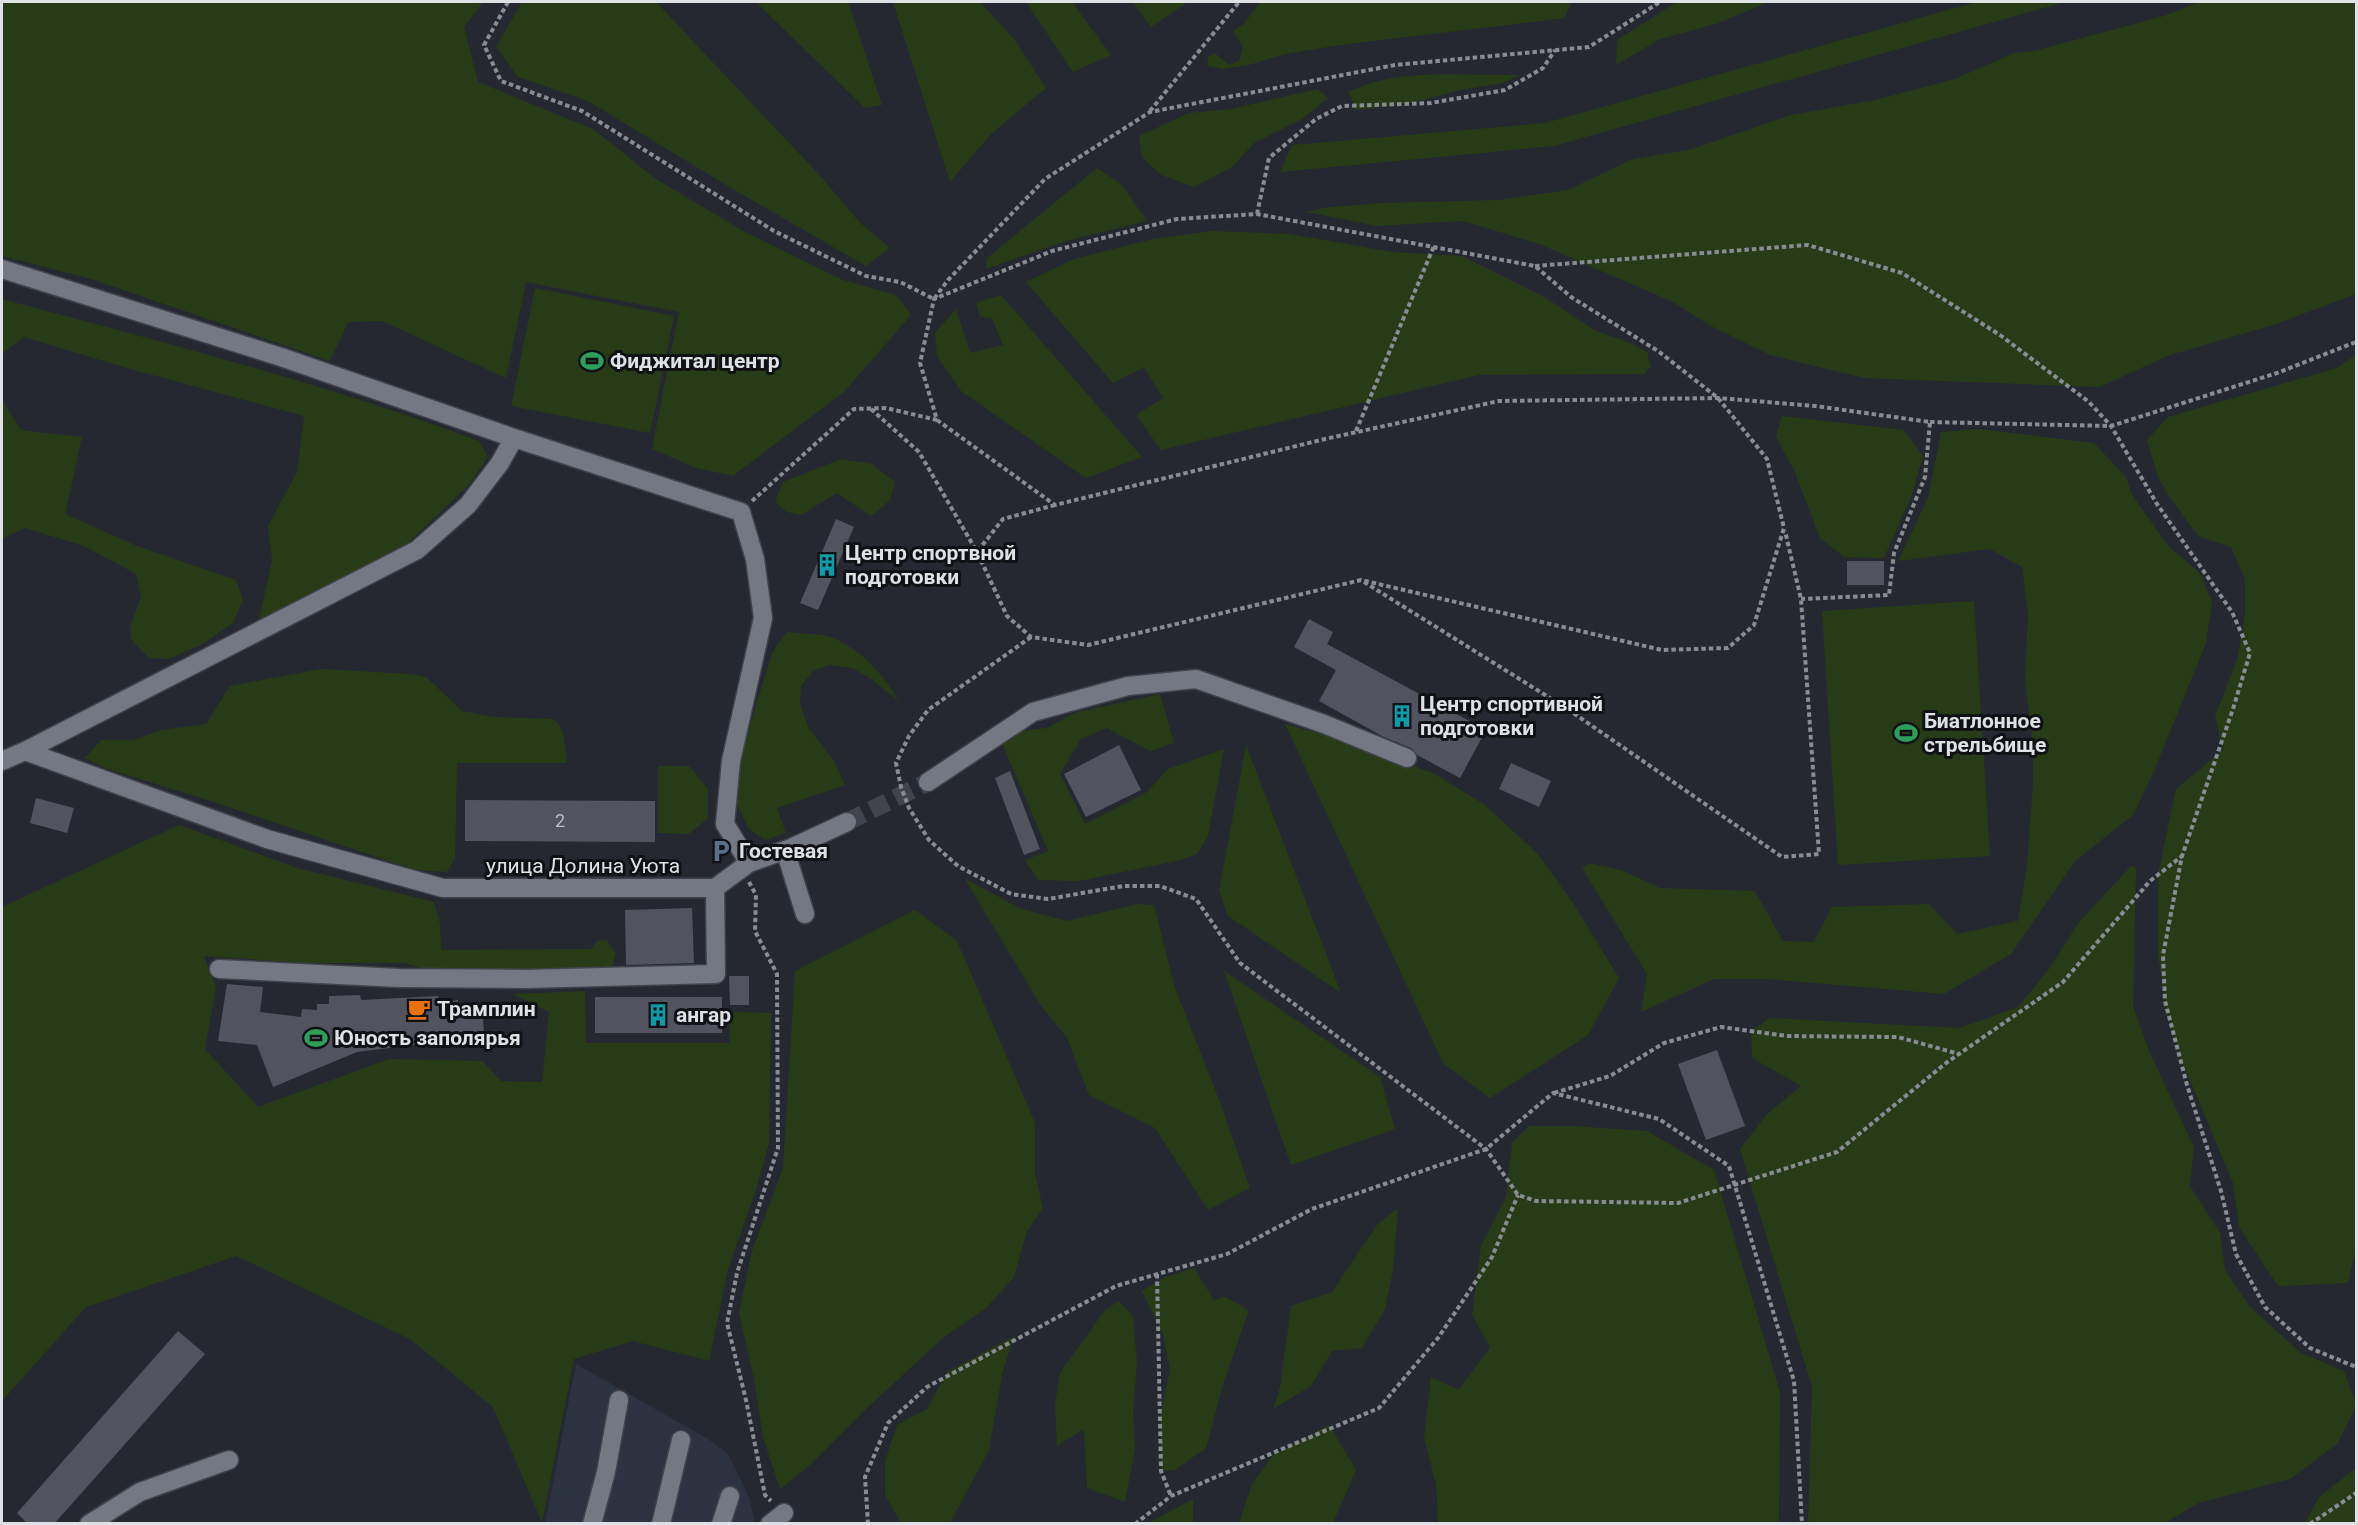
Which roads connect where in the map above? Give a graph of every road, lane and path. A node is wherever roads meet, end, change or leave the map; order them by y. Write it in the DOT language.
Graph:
graph roads {
  1 [pos="508,2"];
  2 [pos="1239,2"];
  3 [pos="1660,2"];
  4 [pos="1555,50"];
  5 [pos="1150,112"];
  6 [pos="1257,214"];
  7 [pos="1434,246"];
  8 [pos="1535,266"];
  9 [pos="2,269"];
  10 [pos="934,299"];
  11 [pos="2356,342"];
  12 [pos="1718,398"];
  13 [pos="871,408"];
  14 [pos="937,420"];
  15 [pos="1930,422"];
  16 [pos="2111,426"];
  17 [pos="1356,432"];
  18 [pos="514,438"];
  19 [pos="1055,505"];
  20 [pos="741,512"];
  21 [pos="1784,528"];
  22 [pos="977,552"];
  23 [pos="1361,580"];
  24 [pos="1801,599"];
  25 [pos="1031,637"];
  26 [pos="25,751"];
  27 [pos="1407,758"];
  28 [pos="2,761"];
  29 [pos="928,782"];
  30 [pos="847,822"];
  31 [pos="785,850"];
  32 [pos="2182,856"];
  33 [pos="745,865"];
  34 [pos="715,888"];
  35 [pos="805,914"];
  36 [pos="219,969"];
  37 [pos="1959,1054"];
  38 [pos="1553,1093"];
  39 [pos="1486,1149"];
  40 [pos="1735,1185"];
  41 [pos="1518,1195"];
  42 [pos="1157,1274"];
  43 [pos="2356,1367"];
  44 [pos="619,1400"];
  45 [pos="681,1440"];
  46 [pos="229,1460"];
  47 [pos="2356,1493"];
  48 [pos="730,1496"];
  49 [pos="1171,1496"];
  50 [pos="777,1518"];
  51 [pos="89,1524"];
  52 [pos="592,1524"];
  53 [pos="661,1524"];
  54 [pos="721,1524"];
  55 [pos="868,1524"];
  56 [pos="1135,1524"];
  57 [pos="1802,1524"];
  58 [pos="2310,1524"];
  1 -- 10 [label="path"];
  2 -- 5 [label="path"];
  3 -- 4 [label="path"];
  4 -- 5 [label="path"];
  4 -- 6 [label="path"];
  5 -- 10 [label="path"];
  6 -- 7 [label="path"];
  6 -- 10 [label="path"];
  7 -- 8 [label="path"];
  7 -- 17 [label="path"];
  8 -- 12 [label="path"];
  8 -- 16 [label="path"];
  9 -- 18 [label="street"];
  10 -- 14 [label="path"];
  11 -- 16 [label="path"];
  12 -- 15 [label="path"];
  12 -- 17 [label="path"];
  12 -- 21 [label="path"];
  13 -- 14 [label="path"];
  13 -- 20 [label="path"];
  13 -- 22 [label="path"];
  14 -- 19 [label="path"];
  15 -- 16 [label="path"];
  15 -- 24 [label="path"];
  16 -- 32 [label="path"];
  17 -- 19 [label="path"];
  18 -- 20 [label="street"];
  18 -- 26 [label="street"];
  19 -- 22 [label="path"];
  20 -- 33 [label="street"];
  21 -- 23 [label="path"];
  21 -- 24 [label="path"];
  22 -- 25 [label="path"];
  23 -- 24 [label="path"];
  23 -- 25 [label="path"];
  25 -- 39 [label="path"];
  26 -- 28 [label="street"];
  26 -- 34 [label="street, улица Долина Уюта"];
  27 -- 29 [label="street"];
  30 -- 31 [label="street"];
  31 -- 33 [label="street"];
  31 -- 35 [label="street"];
  32 -- 37 [label="path"];
  32 -- 43 [label="path"];
  33 -- 34 [label="street"];
  33 -- 50 [label="path"];
  34 -- 36 [label="street"];
  37 -- 38 [label="path"];
  37 -- 40 [label="path"];
  38 -- 39 [label="path"];
  38 -- 40 [label="path"];
  39 -- 41 [label="path"];
  39 -- 42 [label="path"];
  40 -- 41 [label="path"];
  40 -- 57 [label="path"];
  41 -- 49 [label="path"];
  42 -- 49 [label="path"];
  42 -- 55 [label="path"];
  44 -- 52 [label="street"];
  45 -- 53 [label="street"];
  46 -- 51 [label="street"];
  47 -- 58 [label="path"];
  48 -- 54 [label="street"];
  49 -- 56 [label="path"];
}
